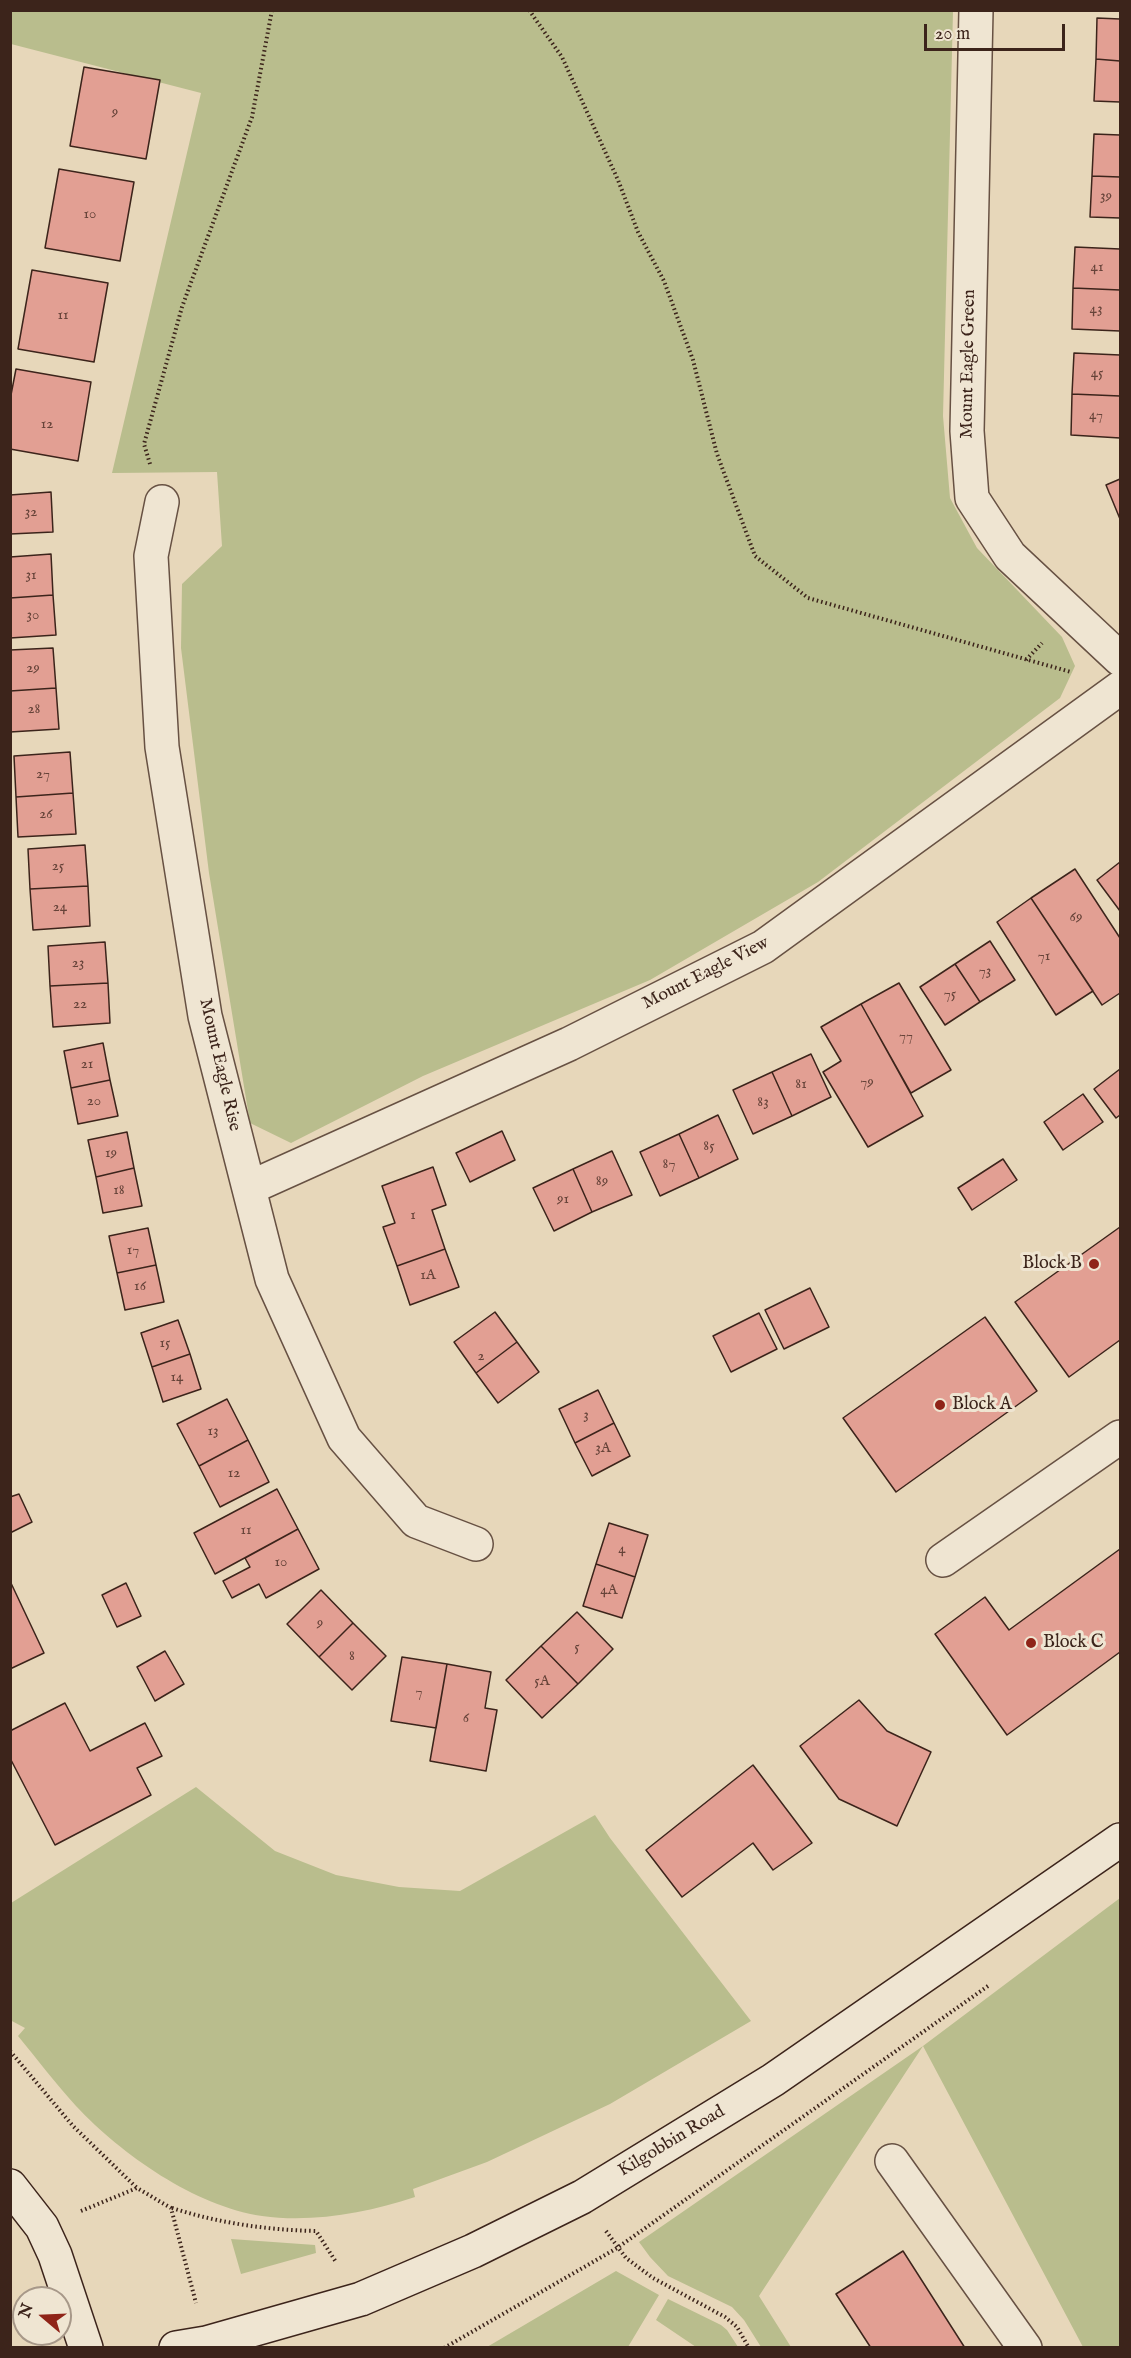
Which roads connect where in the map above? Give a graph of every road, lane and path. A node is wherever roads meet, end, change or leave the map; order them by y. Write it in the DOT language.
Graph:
graph roads {
  1 [pos="206,10"];
  2 [pos="219,10"];
  3 [pos="272,10"];
  4 [pos="529,10"];
  5 [pos="976,10"];
  6 [pos="162,502"];
  7 [pos="1120,659"];
  8 [pos="1074,673"];
  9 [pos="1120,688"];
  10 [pos="249,1188"];
  11 [pos="1120,1437"];
  12 [pos="476,1544"];
  13 [pos="943,1560"];
  14 [pos="1120,1840"];
  15 [pos="990,1984"];
  16 [pos="10,2051"];
  17 [pos="892,2161"];
  18 [pos="10,2186"];
  19 [pos="137,2188"];
  20 [pos="582,2197"];
  21 [pos="100,2204"];
  22 [pos="171,2208"];
  23 [pos="316,2231"];
  24 [pos="617,2248"];
  25 [pos="191,2285"];
  26 [pos="86,2348"];
  27 [pos="176,2348"];
  28 [pos="444,2348"];
  29 [pos="749,2348"];
  30 [pos="1025,2348"];
  1 -- 2 [label="path"];
  3 -- 6 [label="path"];
  4 -- 8 [label="path"];
  5 -- 7 [label="street, Mount Eagle Green"];
  6 -- 10 [label="street, Mount Eagle Rise"];
  9 -- 10 [label="street, Mount Eagle View"];
  10 -- 12 [label="street, Mount Eagle Rise"];
  11 -- 13 [label="street"];
  14 -- 20 [label="street, Kilgobbin Road"];
  15 -- 24 [label="path"];
  16 -- 19 [label="path"];
  17 -- 30 [label="street"];
  18 -- 26 [label="street"];
  19 -- 21 [label="path"];
  19 -- 22 [label="path"];
  20 -- 24 [label="path"];
  20 -- 27 [label="street, Kilgobbin Road"];
  22 -- 23 [label="path"];
  22 -- 25 [label="path"];
  24 -- 28 [label="path"];
  24 -- 29 [label="path"];
}
